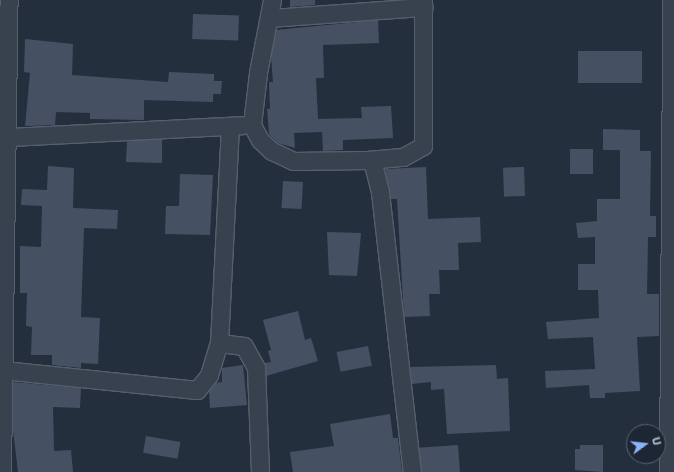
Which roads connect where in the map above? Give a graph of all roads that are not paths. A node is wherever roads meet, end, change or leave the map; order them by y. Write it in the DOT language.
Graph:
graph roads {
  1 [pos="9,0"];
  2 [pos="272,0"];
  3 [pos="671,0"];
  4 [pos="424,4"];
  5 [pos="270,18"];
  6 [pos="252,125"];
  7 [pos="230,126"];
  8 [pos="8,137"];
  9 [pos="367,160"];
  10 [pos="4,208"];
  11 [pos="219,343"];
  12 [pos="3,370"];
  13 [pos="2,472"];
  14 [pos="260,472"];
  15 [pos="412,472"];
  16 [pos="668,472"];
  1 -- 8 [label="street"];
  2 -- 5 [label="street"];
  3 -- 16 [label="street"];
  4 -- 5 [label="street"];
  4 -- 9 [label="street"];
  5 -- 6 [label="street"];
  6 -- 7 [label="street"];
  6 -- 9 [label="street"];
  7 -- 8 [label="street"];
  7 -- 11 [label="street"];
  8 -- 10 [label="street"];
  9 -- 15 [label="street"];
  10 -- 12 [label="street"];
  11 -- 12 [label="street"];
  11 -- 14 [label="street"];
  12 -- 13 [label="street"];
}
